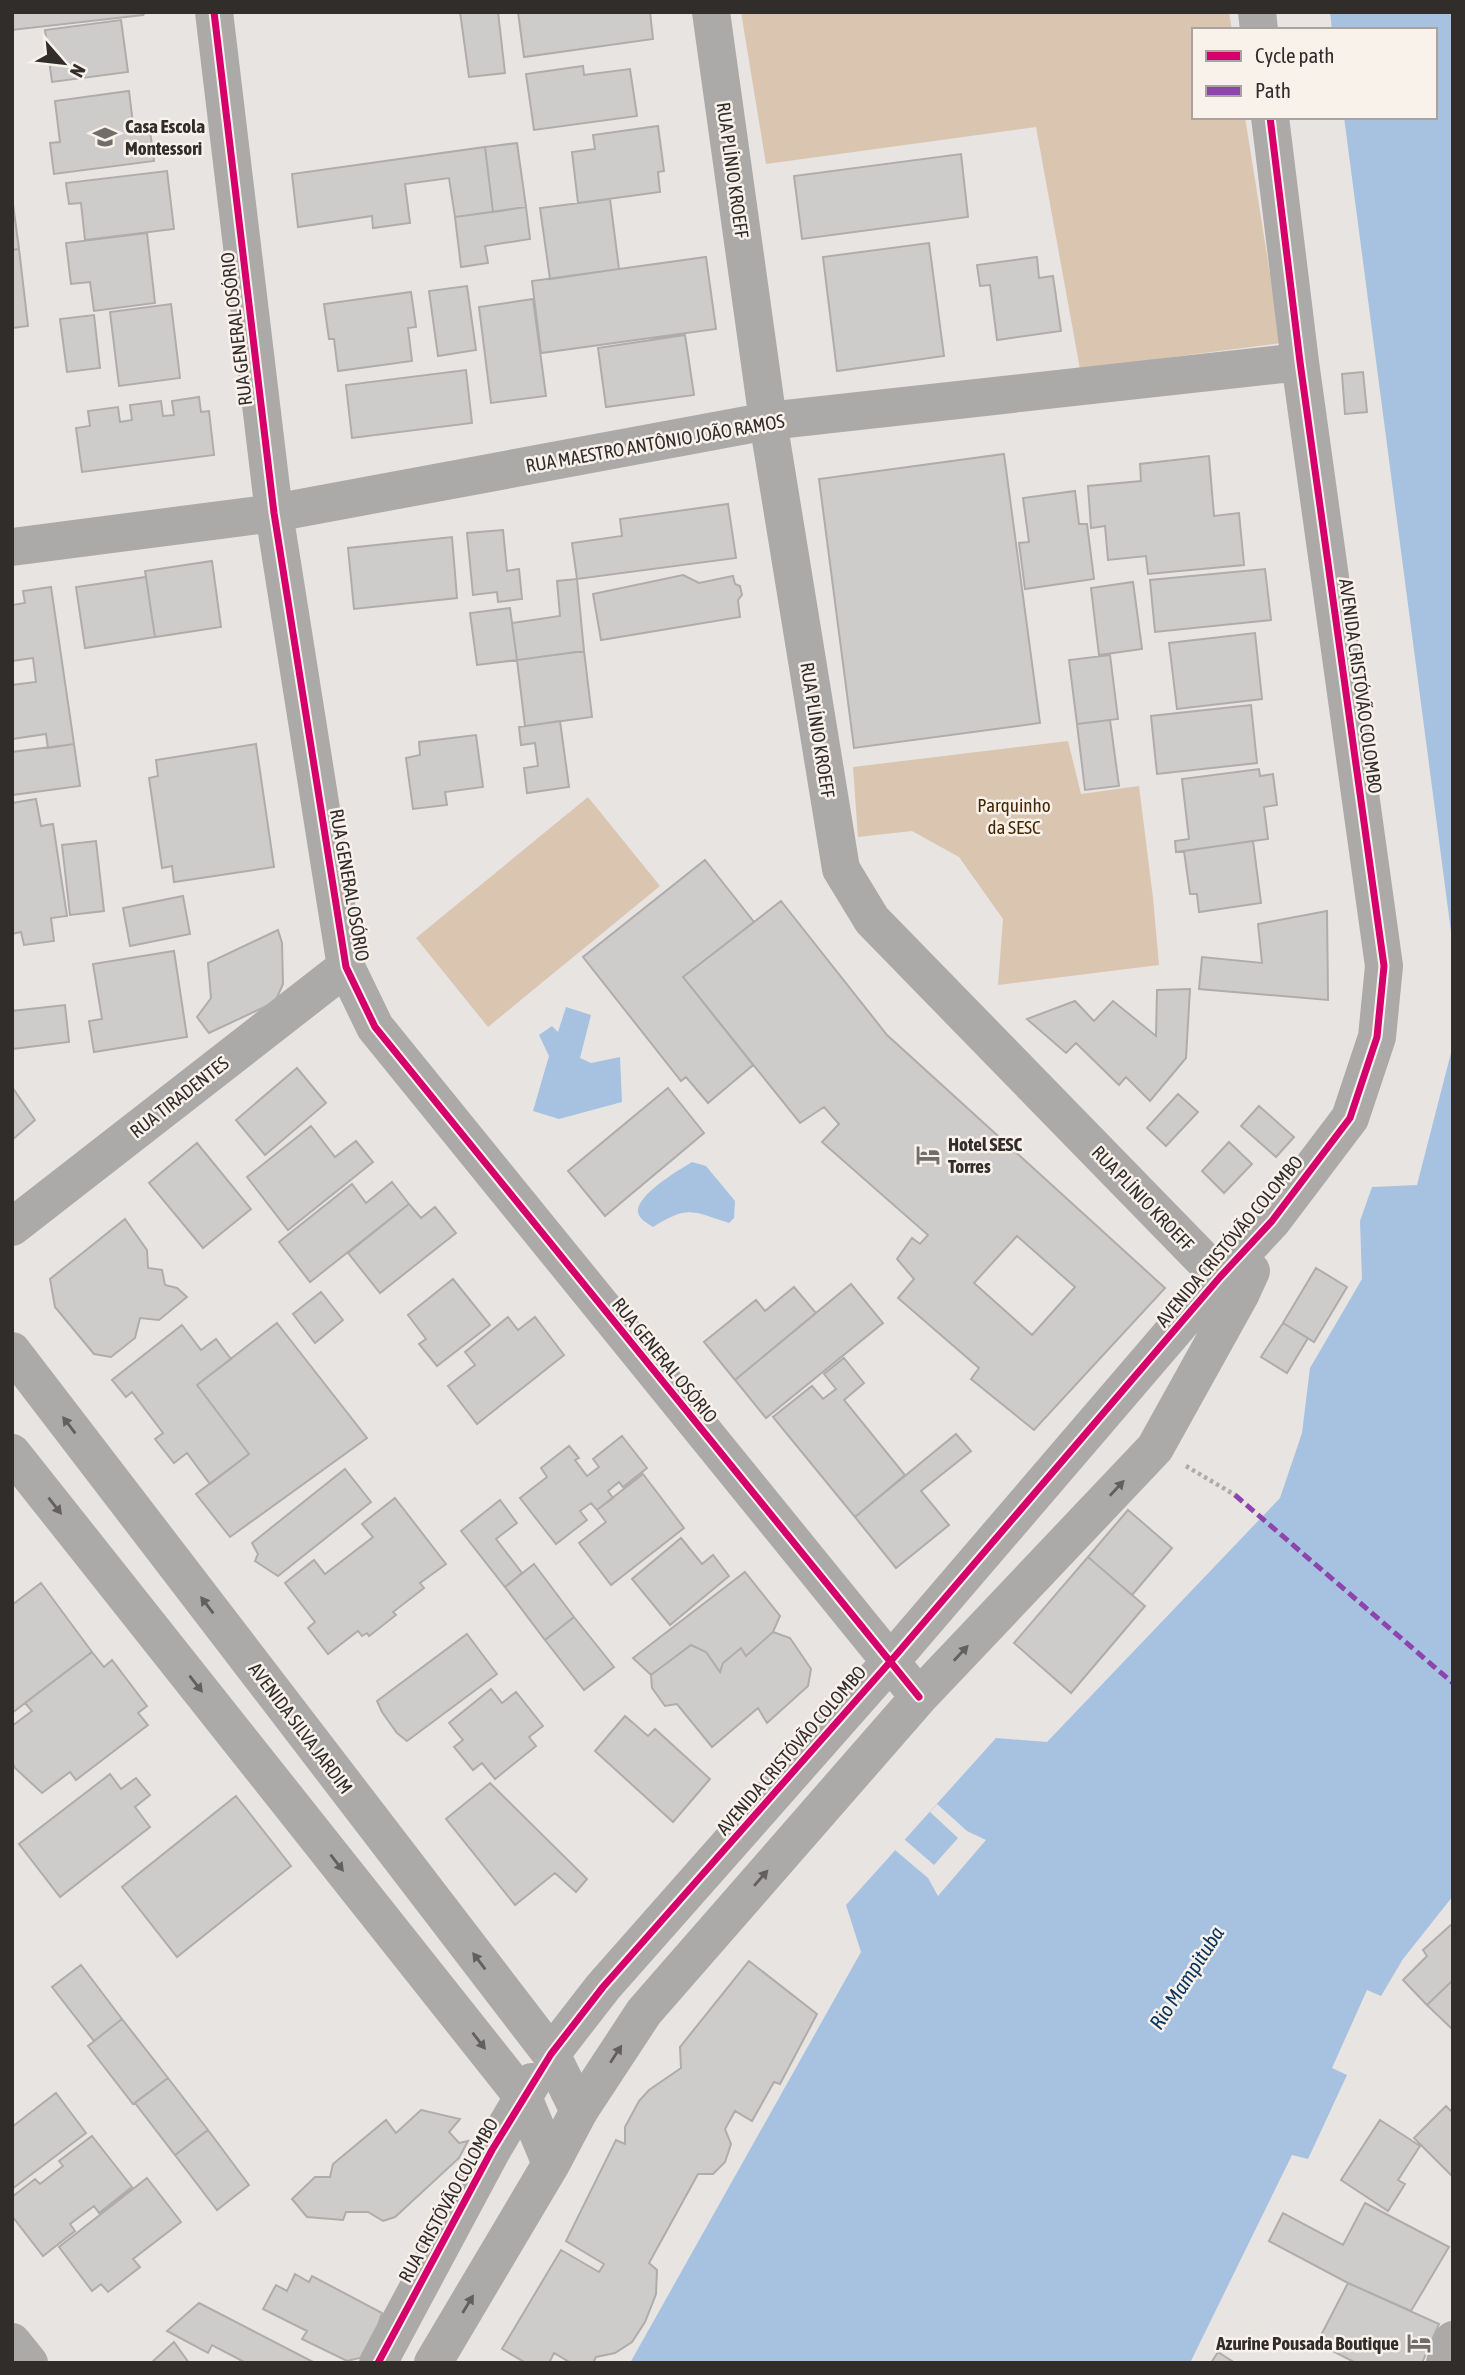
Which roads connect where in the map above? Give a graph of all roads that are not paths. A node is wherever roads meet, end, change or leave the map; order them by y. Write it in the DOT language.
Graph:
graph roads {
  1 [pos="214,12"];
  2 [pos="711,12"];
  3 [pos="1270,119"];
  4 [pos="1300,362"];
  5 [pos="768,421"];
  6 [pos="274,513"];
  7 [pos="12,547"];
  8 [pos="346,967"];
  9 [pos="12,1227"];
  10 [pos="1230,1286"];
  11 [pos="12,1351"];
  12 [pos="12,1453"];
  13 [pos="890,1662"];
  14 [pos="919,1697"];
  15 [pos="551,2054"];
  16 [pos="523,2097"];
  17 [pos="579,2111"];
  18 [pos="551,2164"];
  19 [pos="1453,2340"];
  20 [pos="12,2342"];
  21 [pos="29,2363"];
  22 [pos="378,2363"];
  23 [pos="433,2363"];
  24 [pos="1445,2363"];
  1 -- 6 [label="street, RUA GENERAL OSÓRIO"];
  2 -- 5 [label="street, RUA PLÍNIO KROEFF"];
  3 -- 4 [label="street, AVENIDA CRISTÓVÃO COLOMBO"];
  4 -- 5 [label="street, RUA MAESTRO ANTÔNIO JOÃO RAMOS"];
  4 -- 10 [label="street, AVENIDA CRISTÓVÃO COLOMBO"];
  5 -- 6 [label="street, RUA MAESTRO ANTÔNIO JOÃO RAMOS"];
  5 -- 10 [label="street, RUA PLÍNIO KROEFF"];
  6 -- 7 [label="street, RUA MAESTRO ANTÔNIO JOÃO RAMOS"];
  6 -- 8 [label="street, RUA GENERAL OSÓRIO"];
  8 -- 9 [label="street, RUA TIRADENTES"];
  8 -- 13 [label="street, RUA GENERAL OSÓRIO"];
  10 -- 13 [label="street, AVENIDA CRISTÓVÃO COLOMBO"];
  14 -- 10 [label="street, AVENIDA CRISTÓVÃO COLOMBO, one-way"];
  15 -- 11 [label="street, AVENIDA SILVA JARDIM, one-way"];
  12 -- 16 [label="street, one-way"];
  13 -- 14 [label="street, RUA GENERAL OSÓRIO"];
  13 -- 15 [label="street, AVENIDA CRISTÓVÃO COLOMBO"];
  17 -- 14 [label="street, AVENIDA CRISTÓVÃO COLOMBO, one-way"];
  15 -- 16 [label="street, RUA CRISTÓVÃO COLOMBO"];
  15 -- 17 [label="street, AVENIDA SILVA JARDIM"];
  16 -- 18 [label="street"];
  16 -- 22 [label="street, RUA CRISTÓVÃO COLOMBO"];
  17 -- 18 [label="street"];
  23 -- 18 [label="street, one-way"];
  19 -- 24 [label="street"];
  20 -- 21 [label="street"];
}
